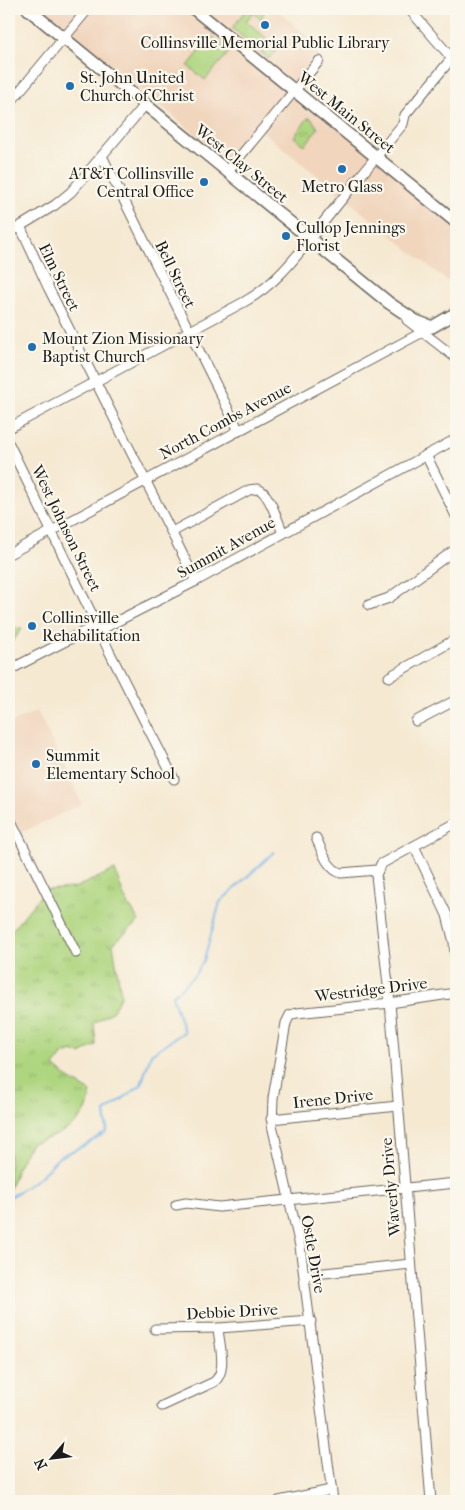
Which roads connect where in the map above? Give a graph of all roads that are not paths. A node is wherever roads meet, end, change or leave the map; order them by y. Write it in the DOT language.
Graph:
graph roads {
  1 [pos="28,9"];
  2 [pos="88,9"];
  3 [pos="194,9"];
  4 [pos="409,9"];
  5 [pos="64,38"];
  6 [pos="455,58"];
  7 [pos="320,61"];
  8 [pos="294,90"];
  9 [pos="9,104"];
  10 [pos="145,105"];
  11 [pos="102,156"];
  12 [pos="376,157"];
  13 [pos="227,172"];
  14 [pos="454,216"];
  15 [pos="20,226"];
  16 [pos="9,233"];
  17 [pos="309,239"];
  18 [pos="456,313"];
  19 [pos="427,329"];
  20 [pos="189,332"];
  21 [pos="456,358"];
  22 [pos="95,382"];
  23 [pos="9,428"];
  24 [pos="239,431"];
  25 [pos="456,439"];
  26 [pos="9,444"];
  27 [pos="426,455"];
  28 [pos="145,481"];
  29 [pos="456,516"];
  30 [pos="52,532"];
  31 [pos="172,532"];
  32 [pos="283,533"];
  33 [pos="456,549"];
  34 [pos="9,554"];
  35 [pos="196,581"];
  36 [pos="369,605"];
  37 [pos="100,627"];
  38 [pos="456,639"];
  39 [pos="9,670"];
  40 [pos="389,676"];
  41 [pos="456,700"];
  42 [pos="416,721"];
  43 [pos="174,779"];
  44 [pos="9,817"];
  45 [pos="456,823"];
  46 [pos="316,838"];
  47 [pos="414,846"];
  48 [pos="377,870"];
  49 [pos="76,953"];
  50 [pos="456,964"];
  51 [pos="456,993"];
  52 [pos="390,1003"];
  53 [pos="290,1015"];
  54 [pos="398,1106"];
  55 [pos="271,1119"];
  56 [pos="456,1183"];
  57 [pos="405,1188"];
  58 [pos="288,1200"];
  59 [pos="176,1205"];
  60 [pos="411,1264"];
  61 [pos="305,1275"];
  62 [pos="310,1321"];
  63 [pos="218,1328"];
  64 [pos="155,1329"];
  65 [pos="162,1406"];
  66 [pos="332,1490"];
  67 [pos="279,1501"];
  68 [pos="333,1501"];
  69 [pos="431,1501"];
  1 -- 5 [label="main road, West Clay Street"];
  2 -- 5 [label="street"];
  3 -- 8 [label="main road, West Main Street"];
  4 -- 6 [label="street"];
  5 -- 9 [label="street"];
  5 -- 10 [label="main road, West Clay Street"];
  6 -- 12 [label="street"];
  7 -- 8 [label="street"];
  8 -- 12 [label="main road, West Main Street"];
  8 -- 13 [label="street"];
  10 -- 11 [label="street"];
  10 -- 13 [label="main road, West Clay Street"];
  11 -- 15 [label="street"];
  11 -- 20 [label="street, Bell Street"];
  12 -- 14 [label="main road, West Main Street"];
  12 -- 17 [label="street"];
  13 -- 17 [label="main road, West Clay Street"];
  15 -- 16 [label="street"];
  15 -- 22 [label="street, Elm Street"];
  17 -- 19 [label="main road, West Clay Street"];
  17 -- 20 [label="street"];
  18 -- 19 [label="main road, North Combs Avenue"];
  19 -- 21 [label="street, West Clay Street"];
  19 -- 24 [label="street, North Combs Avenue"];
  20 -- 22 [label="street"];
  20 -- 24 [label="street, Bell Street"];
  22 -- 23 [label="street"];
  22 -- 28 [label="street, Elm Street"];
  24 -- 28 [label="street, North Combs Avenue"];
  25 -- 27 [label="street, Summit Avenue"];
  26 -- 30 [label="street, West Johnson Street"];
  27 -- 29 [label="street"];
  27 -- 32 [label="street, Summit Avenue"];
  28 -- 30 [label="street, North Combs Avenue"];
  28 -- 31 [label="street, Elm Street"];
  30 -- 34 [label="street, North Combs Avenue"];
  30 -- 37 [label="street, West Johnson Street"];
  31 -- 32 [label="street"];
  31 -- 35 [label="street, Elm Street"];
  32 -- 35 [label="street, Summit Avenue"];
  33 -- 36 [label="street"];
  35 -- 37 [label="street, Summit Avenue"];
  37 -- 39 [label="street, Summit Avenue"];
  37 -- 43 [label="street, West Johnson Street"];
  38 -- 40 [label="street"];
  41 -- 42 [label="street"];
  44 -- 49 [label="street"];
  45 -- 47 [label="street"];
  46 -- 48 [label="street"];
  47 -- 48 [label="street"];
  47 -- 50 [label="street"];
  48 -- 52 [label="street, Waverly Drive"];
  51 -- 52 [label="street, Westridge Drive"];
  52 -- 53 [label="street, Westridge Drive"];
  52 -- 54 [label="street, Waverly Drive"];
  53 -- 55 [label="street, Ostle Drive"];
  54 -- 55 [label="street, Irene Drive"];
  54 -- 57 [label="street, Waverly Drive"];
  55 -- 58 [label="street, Ostle Drive"];
  56 -- 57 [label="street"];
  57 -- 58 [label="street"];
  57 -- 60 [label="street, Waverly Drive"];
  58 -- 59 [label="street"];
  58 -- 61 [label="street, Ostle Drive"];
  60 -- 61 [label="street"];
  60 -- 69 [label="street, Waverly Drive"];
  61 -- 62 [label="street, Ostle Drive"];
  62 -- 63 [label="street, Debbie Drive"];
  62 -- 66 [label="street, Ostle Drive"];
  63 -- 64 [label="street, Debbie Drive"];
  63 -- 65 [label="street"];
  66 -- 67 [label="street"];
  66 -- 68 [label="street, Ostle Drive"];
}
